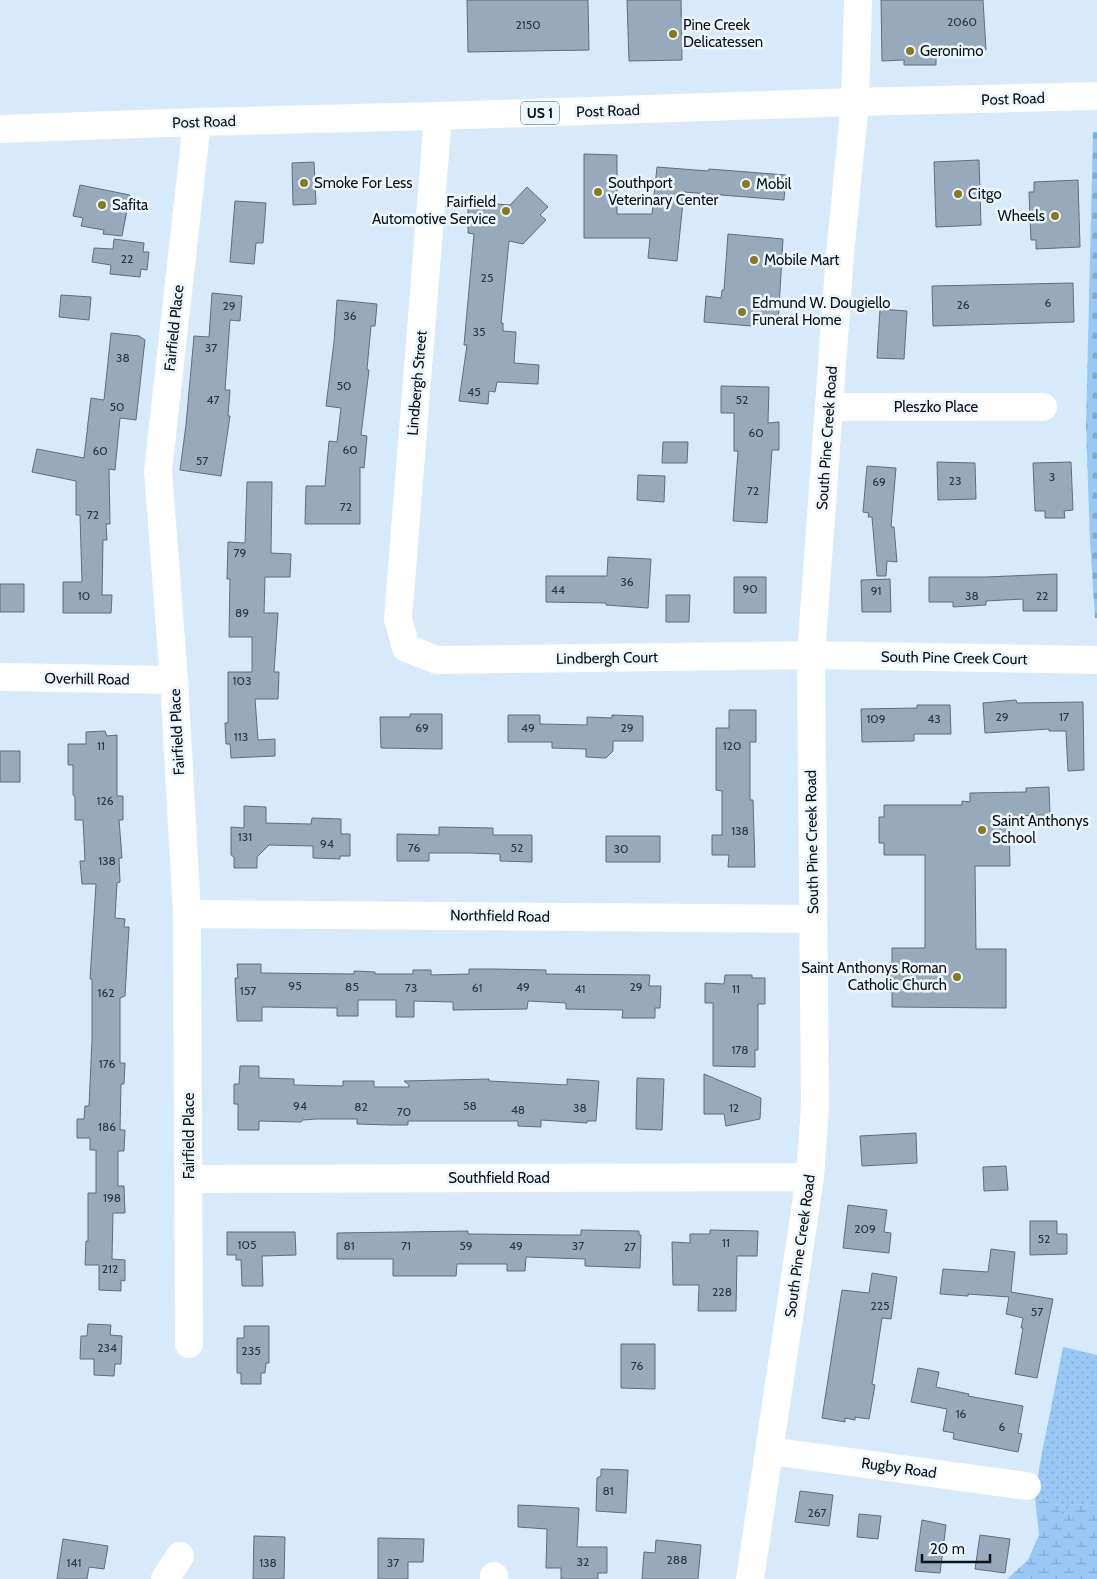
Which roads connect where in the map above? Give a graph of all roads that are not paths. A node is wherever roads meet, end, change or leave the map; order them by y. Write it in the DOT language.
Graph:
graph roads {
  1 [pos="858,0"];
  2 [pos="1097,96"];
  3 [pos="855,102"];
  4 [pos="438,116"];
  5 [pos="197,122"];
  6 [pos="0,129"];
  7 [pos="829,407"];
  8 [pos="1043,407"];
  9 [pos="406,648"];
  10 [pos="811,656"];
  11 [pos="1097,660"];
  12 [pos="0,677"];
  13 [pos="174,680"];
  14 [pos="187,914"];
  15 [pos="812,919"];
  16 [pos="810,1177"];
  17 [pos="189,1179"];
  18 [pos="189,1344"];
  19 [pos="770,1451"];
  20 [pos="1027,1486"];
  21 [pos="180,1556"];
  22 [pos="165,1579"];
  23 [pos="750,1579"];
  1 -- 3 [label="street, South Pine Creek Road"];
  2 -- 3 [label="street, Post Road / US 1"];
  3 -- 4 [label="street, Post Road / US 1"];
  3 -- 7 [label="street, South Pine Creek Road"];
  4 -- 5 [label="street, Post Road / US 1"];
  4 -- 9 [label="street, Lindbergh Street"];
  5 -- 6 [label="street, Post Road / US 1"];
  5 -- 13 [label="street, Fairfield Place"];
  7 -- 8 [label="street, Pleszko Place"];
  7 -- 10 [label="street, South Pine Creek Road"];
  9 -- 10 [label="street, Lindbergh Court"];
  10 -- 11 [label="street, South Pine Creek Court"];
  10 -- 15 [label="street, South Pine Creek Road"];
  12 -- 13 [label="street, Overhill Road"];
  13 -- 14 [label="street, Fairfield Place"];
  14 -- 15 [label="street, Northfield Road"];
  14 -- 17 [label="street, Fairfield Place"];
  15 -- 16 [label="street, South Pine Creek Road"];
  16 -- 17 [label="street, Southfield Road"];
  16 -- 19 [label="street, South Pine Creek Road"];
  17 -- 18 [label="street, Fairfield Place"];
  19 -- 20 [label="street, Rugby Road"];
  19 -- 23 [label="street, South Pine Creek Road"];
  21 -- 22 [label="street"];
}
